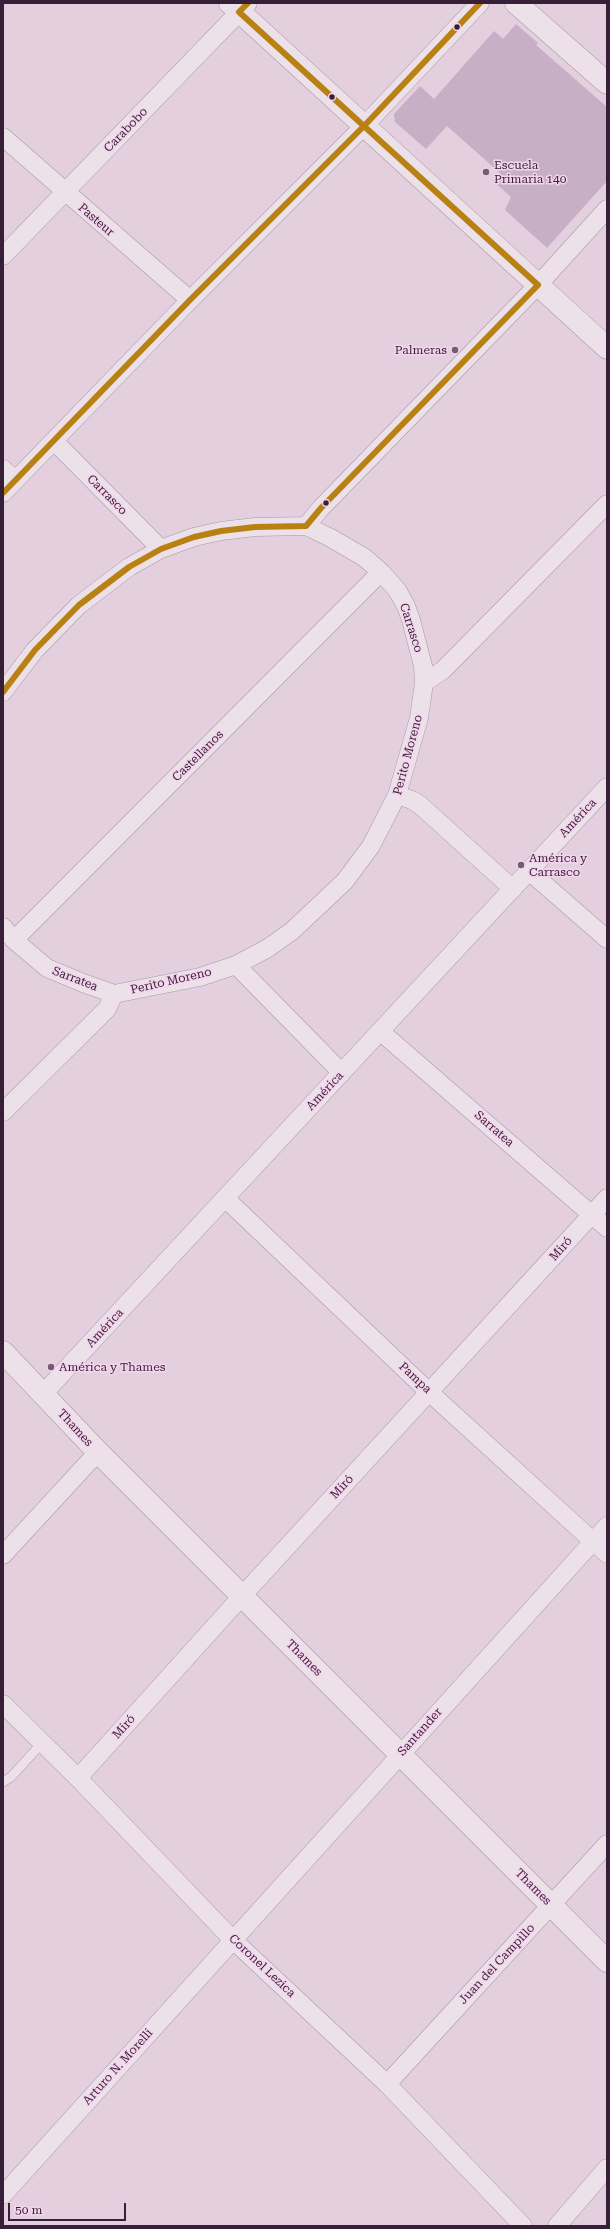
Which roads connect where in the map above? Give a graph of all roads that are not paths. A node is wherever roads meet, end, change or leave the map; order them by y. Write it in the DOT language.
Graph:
graph roads {
  1 [pos="480,3"];
  2 [pos="516,3"];
  3 [pos="239,6"];
  4 [pos="607,83"];
  5 [pos="365,126"];
  6 [pos="3,138"];
  7 [pos="65,193"];
  8 [pos="607,209"];
  9 [pos="3,256"];
  10 [pos="538,284"];
  11 [pos="190,300"];
  12 [pos="607,348"];
  13 [pos="54,441"];
  14 [pos="7,481"];
  15 [pos="607,504"];
  16 [pos="306,526"];
  17 [pos="161,549"];
  18 [pos="382,572"];
  19 [pos="424,683"];
  20 [pos="3,692"];
  21 [pos="607,787"];
  22 [pos="398,795"];
  23 [pos="529,871"];
  24 [pos="513,888"];
  25 [pos="8,933"];
  26 [pos="607,939"];
  27 [pos="236,965"];
  28 [pos="114,994"];
  29 [pos="381,1032"];
  30 [pos="342,1073"];
  31 [pos="3,1112"];
  32 [pos="607,1198"];
  33 [pos="226,1199"];
  34 [pos="592,1214"];
  35 [pos="607,1228"];
  36 [pos="3,1352"];
  37 [pos="430,1392"];
  38 [pos="43,1394"];
  39 [pos="98,1452"];
  40 [pos="607,1526"];
  41 [pos="593,1541"];
  42 [pos="607,1554"];
  43 [pos="3,1555"];
  44 [pos="242,1596"];
  45 [pos="3,1704"];
  46 [pos="42,1743"];
  47 [pos="400,1754"];
  48 [pos="78,1778"];
  49 [pos="3,1782"];
  50 [pos="607,1844"];
  51 [pos="552,1905"];
  52 [pos="232,1939"];
  53 [pos="607,1961"];
  54 [pos="387,2084"];
  55 [pos="607,2168"];
  56 [pos="3,2195"];
  57 [pos="523,2226"];
  58 [pos="557,2226"];
  1 -- 5 [label="street"];
  2 -- 4 [label="street"];
  3 -- 5 [label="street"];
  3 -- 7 [label="street, Carabobo"];
  5 -- 10 [label="street"];
  5 -- 11 [label="street"];
  6 -- 7 [label="street, Pasteur"];
  7 -- 9 [label="street, Carabobo"];
  7 -- 11 [label="street, Pasteur"];
  8 -- 10 [label="street"];
  10 -- 12 [label="street"];
  10 -- 16 [label="street"];
  11 -- 13 [label="street"];
  13 -- 14 [label="street"];
  13 -- 17 [label="street, Carrasco"];
  15 -- 19 [label="street"];
  16 -- 17 [label="street"];
  16 -- 18 [label="street, Carrasco"];
  17 -- 20 [label="street"];
  18 -- 19 [label="street, Carrasco"];
  18 -- 25 [label="street, Castellanos"];
  19 -- 22 [label="street, Perito Moreno"];
  21 -- 23 [label="street, América"];
  22 -- 24 [label="street"];
  22 -- 27 [label="street, Perito Moreno"];
  23 -- 24 [label="street, América"];
  23 -- 26 [label="street"];
  24 -- 29 [label="street, América"];
  25 -- 28 [label="street, Sarratea"];
  27 -- 28 [label="street, Perito Moreno"];
  27 -- 30 [label="street"];
  28 -- 31 [label="street, Perito Moreno"];
  29 -- 30 [label="street, América"];
  29 -- 34 [label="street, Sarratea"];
  30 -- 33 [label="street, América"];
  32 -- 34 [label="street, Miró"];
  33 -- 37 [label="street, Pampa"];
  33 -- 38 [label="street, América"];
  34 -- 35 [label="street, Sarratea"];
  34 -- 37 [label="street, Miró"];
  36 -- 38 [label="street, Thames"];
  37 -- 41 [label="street, Pampa"];
  37 -- 44 [label="street, Miró"];
  38 -- 39 [label="street, Thames"];
  39 -- 43 [label="street"];
  39 -- 44 [label="street, Thames"];
  40 -- 41 [label="street, Santander"];
  41 -- 42 [label="street, Pampa"];
  41 -- 47 [label="street, Santander"];
  44 -- 47 [label="street, Thames"];
  44 -- 48 [label="street, Miró"];
  45 -- 46 [label="street, Coronel Lezica"];
  46 -- 48 [label="street, Coronel Lezica"];
  46 -- 49 [label="lane"];
  47 -- 51 [label="street, Thames"];
  47 -- 52 [label="street, Santander"];
  48 -- 52 [label="street, Coronel Lezica"];
  50 -- 51 [label="street, Juan del Campillo"];
  51 -- 53 [label="street, Thames"];
  51 -- 54 [label="street, Juan del Campillo"];
  52 -- 54 [label="street, Coronel Lezica"];
  52 -- 56 [label="street, Arturo N. Morelli"];
  54 -- 57 [label="street, Coronel Lezica"];
  55 -- 58 [label="street"];
}
